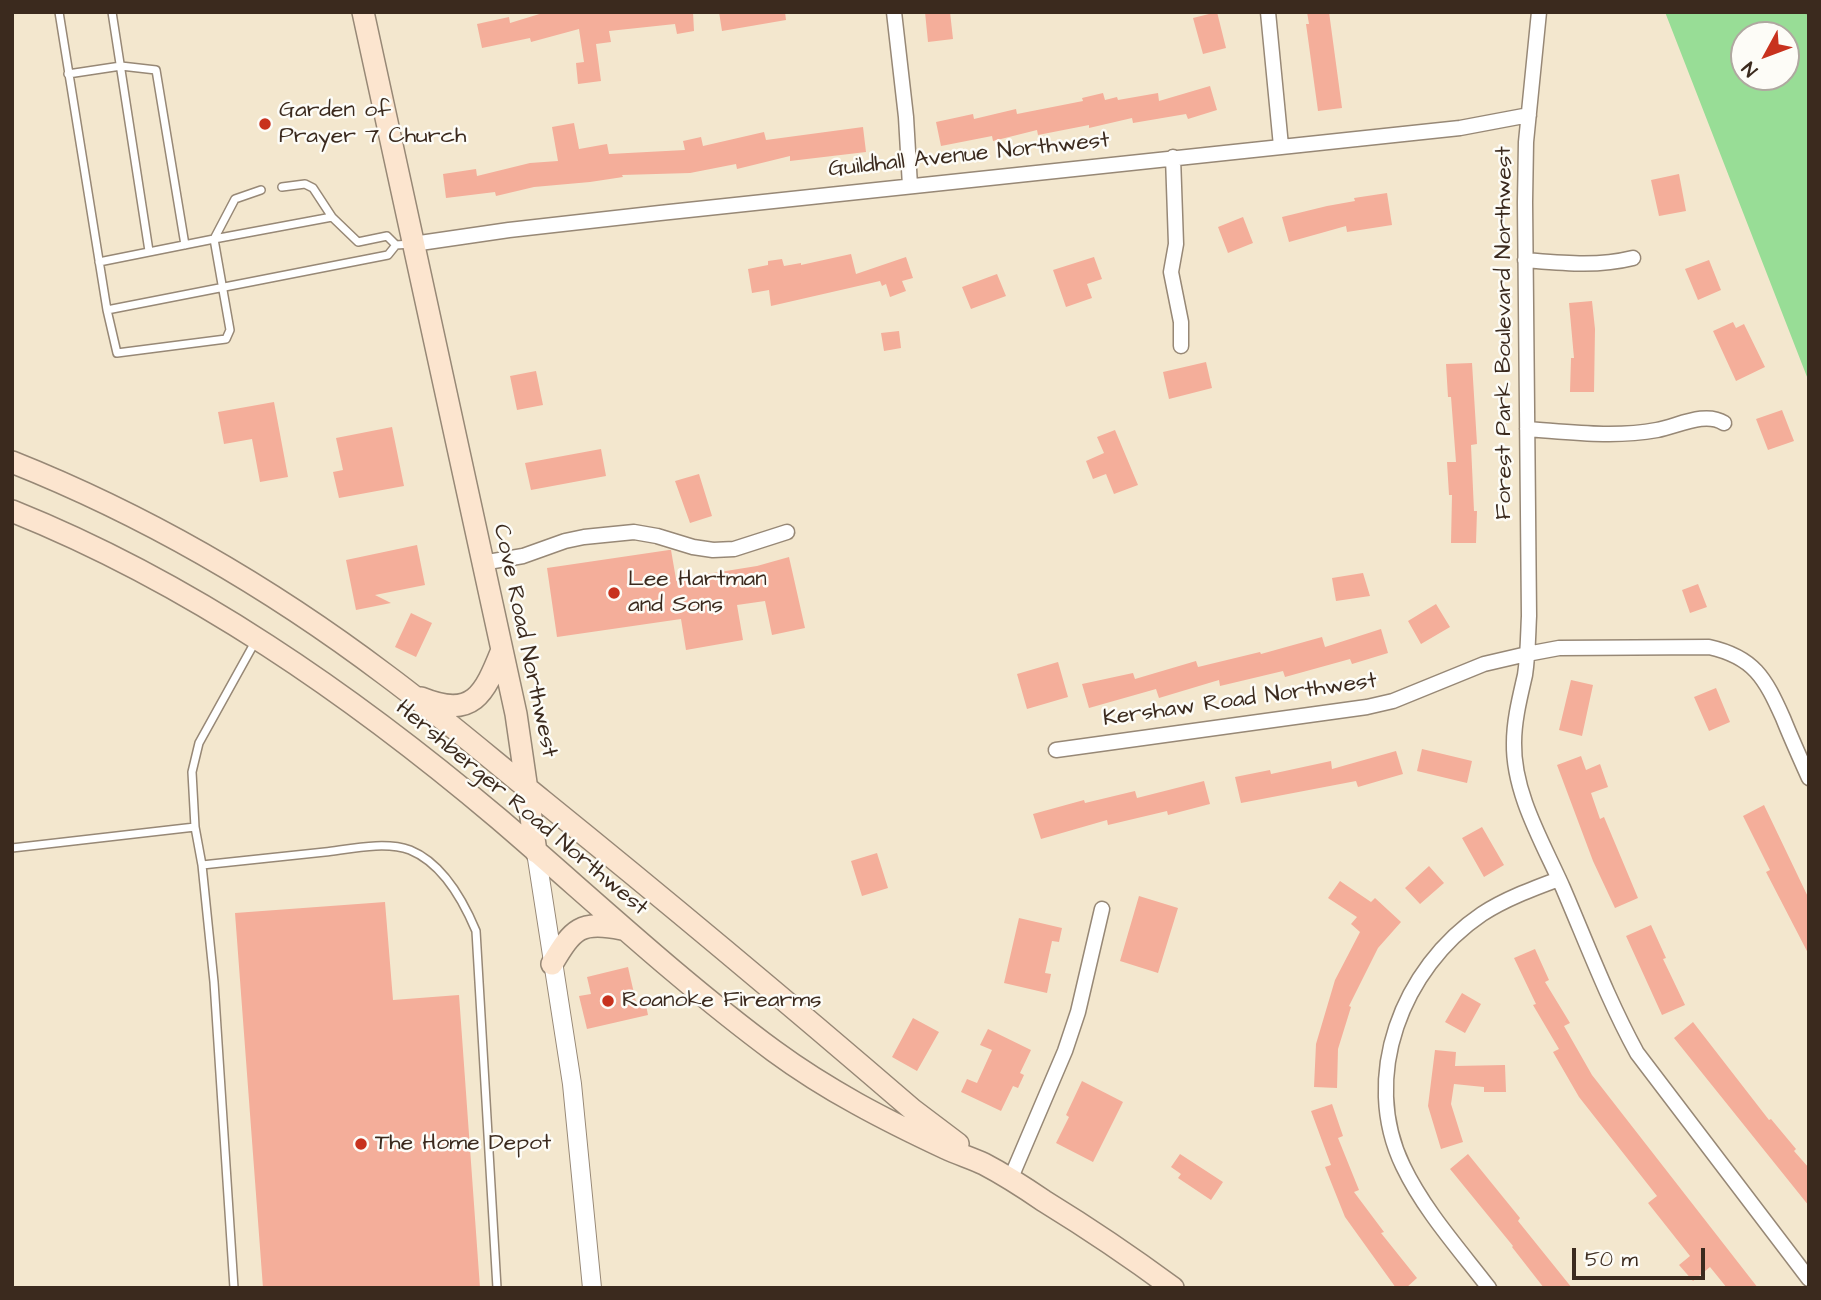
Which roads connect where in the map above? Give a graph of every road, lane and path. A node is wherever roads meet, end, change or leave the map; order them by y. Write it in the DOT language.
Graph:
graph roads {
  1 [pos="59,12"];
  2 [pos="112,12"];
  3 [pos="363,12"];
  4 [pos="894,12"];
  5 [pos="1268,12"];
  6 [pos="1539,12"];
  7 [pos="1807,12"];
  8 [pos="1809,18"];
  9 [pos="121,66"];
  10 [pos="68,74"];
  11 [pos="1529,116"];
  12 [pos="1281,146"];
  13 [pos="1174,157"];
  14 [pos="910,186"];
  15 [pos="282,187"];
  16 [pos="261,190"];
  17 [pos="332,217"];
  18 [pos="214,239"];
  19 [pos="405,244"];
  20 [pos="185,245"];
  21 [pos="149,251"];
  22 [pos="1633,258"];
  23 [pos="1525,260"];
  24 [pos="99,262"];
  25 [pos="222,288"];
  26 [pos="107,310"];
  27 [pos="1809,328"];
  28 [pos="1809,345"];
  29 [pos="1181,346"];
  30 [pos="1724,423"];
  31 [pos="1527,429"];
  32 [pos="12,462"];
  33 [pos="12,511"];
  34 [pos="787,532"];
  35 [pos="482,563"];
  36 [pos="257,638"];
  37 [pos="502,650"];
  38 [pos="1527,654"];
  39 [pos="408,693"];
  40 [pos="1056,750"];
  41 [pos="1809,778"];
  42 [pos="526,788"];
  43 [pos="195,827"];
  44 [pos="12,848"];
  45 [pos="536,852"];
  46 [pos="202,865"];
  47 [pos="1559,879"];
  48 [pos="1102,909"];
  49 [pos="624,929"];
  50 [pos="552,964"];
  51 [pos="984,1165"];
  52 [pos="1010,1180"];
  53 [pos="1809,1279"];
  54 [pos="234,1288"];
  55 [pos="497,1288"];
  56 [pos="592,1288"];
  57 [pos="1173,1288"];
  58 [pos="1489,1288"];
  1 -- 10 [label="lane"];
  2 -- 9 [label="lane"];
  3 -- 19 [label="main road, Cove Road Northwest"];
  4 -- 14 [label="street"];
  5 -- 12 [label="street"];
  6 -- 11 [label="street, Forest Park Boulevard Northwest"];
  7 -- 8 [label="path"];
  9 -- 10 [label="lane"];
  9 -- 20 [label="lane"];
  9 -- 21 [label="lane"];
  10 -- 24 [label="lane"];
  11 -- 12 [label="street, Guildhall Avenue Northwest"];
  11 -- 23 [label="street, Forest Park Boulevard Northwest"];
  12 -- 13 [label="street, Guildhall Avenue Northwest"];
  13 -- 14 [label="street, Guildhall Avenue Northwest"];
  13 -- 29 [label="street"];
  14 -- 19 [label="street, Guildhall Avenue Northwest"];
  15 -- 17 [label="lane"];
  16 -- 18 [label="lane"];
  17 -- 18 [label="lane"];
  17 -- 19 [label="lane"];
  18 -- 20 [label="lane"];
  18 -- 25 [label="lane"];
  19 -- 25 [label="lane"];
  19 -- 35 [label="main road, Cove Road Northwest"];
  20 -- 21 [label="lane"];
  21 -- 24 [label="lane"];
  22 -- 23 [label="street"];
  23 -- 31 [label="street, Forest Park Boulevard Northwest"];
  24 -- 26 [label="lane"];
  25 -- 26 [label="lane"];
  25 -- 26 [label="lane"];
  27 -- 28 [label="path"];
  30 -- 31 [label="street"];
  31 -- 38 [label="street, Forest Park Boulevard Northwest"];
  32 -- 39 [label="main road, Hershberger Road Northwest"];
  33 -- 36 [label="main road, Hershberger Road Northwest"];
  34 -- 35 [label="street"];
  35 -- 37 [label="main road, Cove Road Northwest"];
  36 -- 43 [label="lane"];
  36 -- 45 [label="main road, Hershberger Road Northwest"];
  37 -- 39 [label="main road"];
  37 -- 42 [label="main road, Cove Road Northwest"];
  38 -- 40 [label="street, Kershaw Road Northwest"];
  38 -- 41 [label="street, Kershaw Road Northwest"];
  38 -- 47 [label="street, Forest Park Boulevard Northwest"];
  39 -- 42 [label="main road, Hershberger Road Northwest"];
  42 -- 45 [label="main road, Cove Road Northwest"];
  42 -- 51 [label="main road, Hershberger Road Northwest"];
  43 -- 44 [label="lane"];
  43 -- 46 [label="lane"];
  45 -- 49 [label="main road, Hershberger Road Northwest"];
  45 -- 50 [label="street, Cove Road Northwest"];
  46 -- 54 [label="lane"];
  46 -- 55 [label="lane"];
  47 -- 53 [label="street, Forest Park Boulevard Northwest"];
  47 -- 58 [label="street"];
  48 -- 52 [label="street"];
  49 -- 50 [label="main road"];
  49 -- 51 [label="main road, Hershberger Road Northwest"];
  50 -- 56 [label="street, Cove Road Northwest"];
  51 -- 52 [label="main road, Hershberger Road Northwest"];
  52 -- 57 [label="main road, Hershberger Road Northwest"];
}
